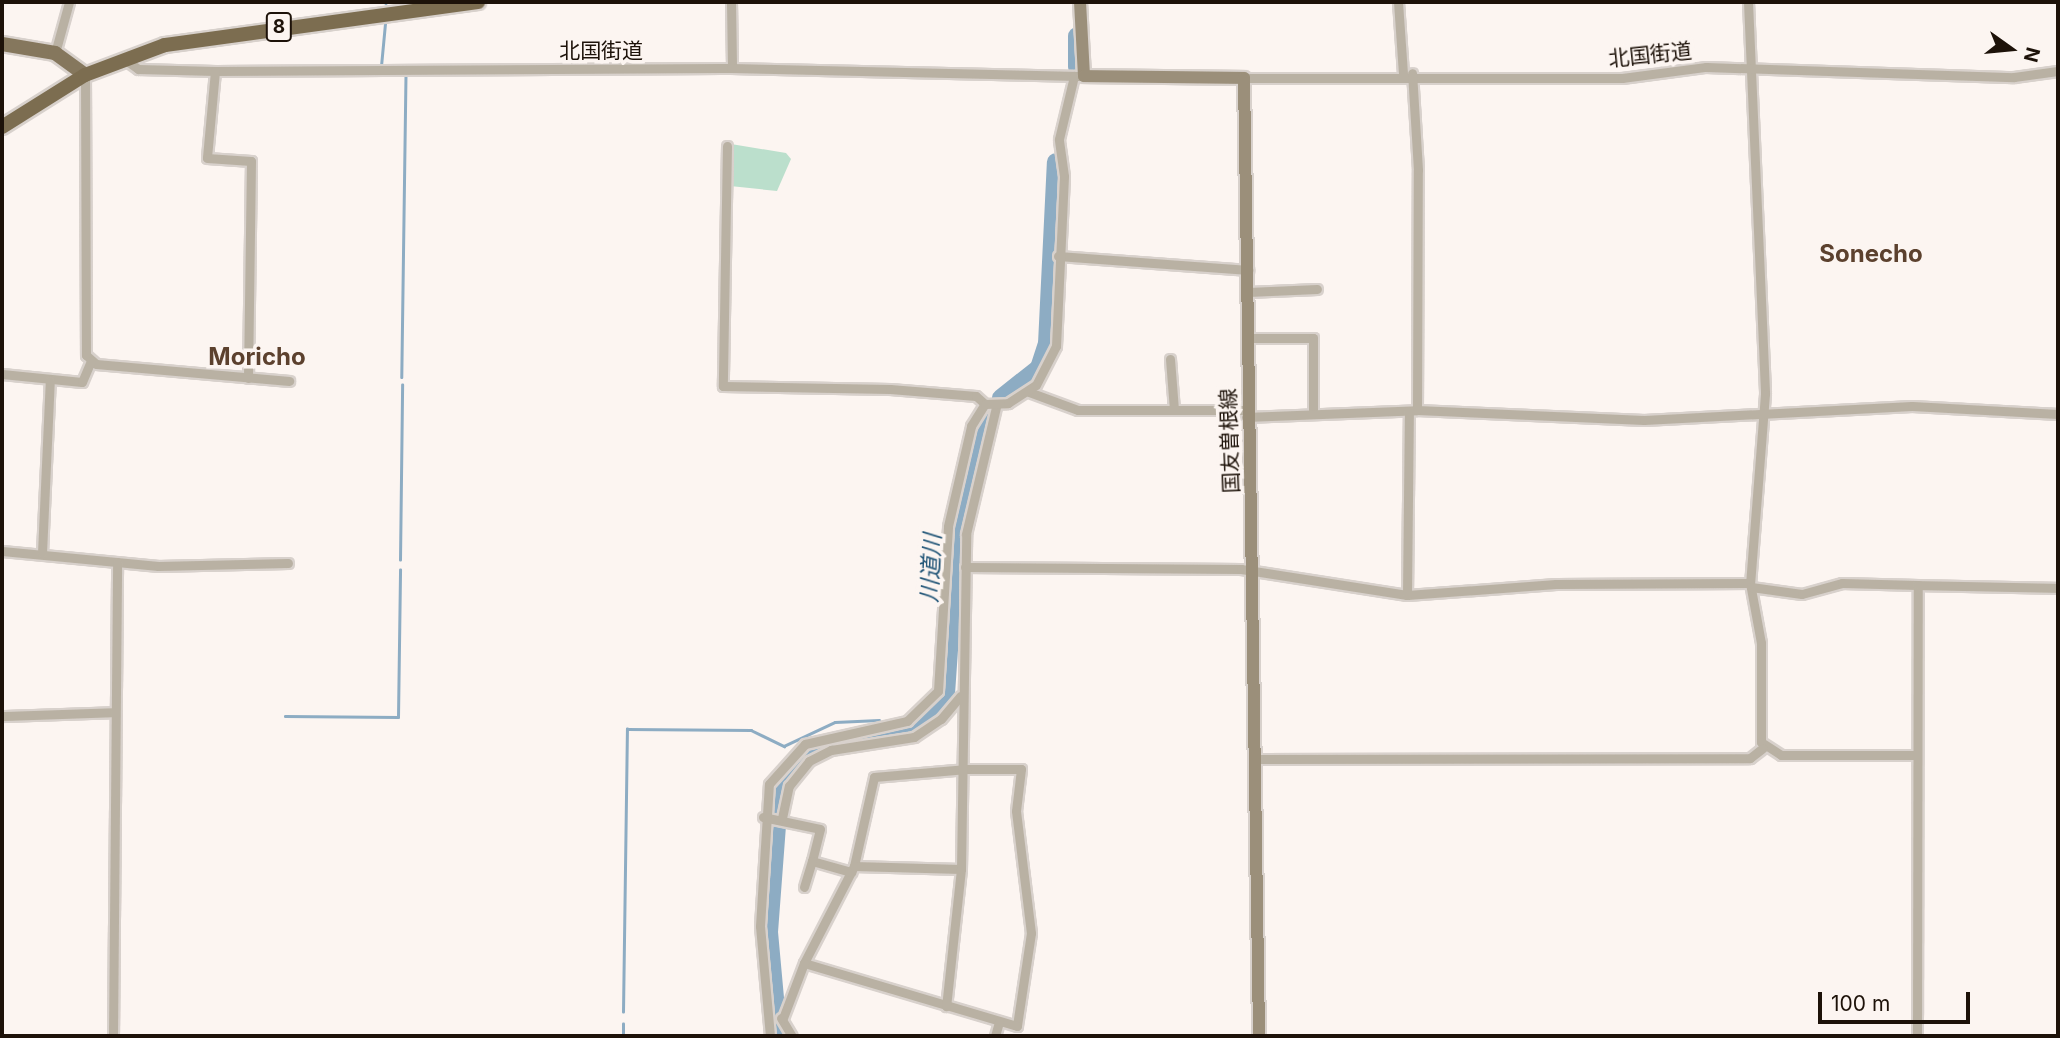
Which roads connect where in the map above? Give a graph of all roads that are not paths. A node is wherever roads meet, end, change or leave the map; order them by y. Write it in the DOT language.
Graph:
graph roads {
  1 [pos="69,2"];
  2 [pos="478,2"];
  3 [pos="731,2"];
  4 [pos="1080,2"];
  5 [pos="1398,2"];
  6 [pos="1748,2"];
  7 [pos="2,44"];
  8 [pos="55,53"];
  9 [pos="122,58"];
  10 [pos="1752,66"];
  11 [pos="733,68"];
  12 [pos="215,71"];
  13 [pos="2058,71"];
  14 [pos="1407,74"];
  15 [pos="85,75"];
  16 [pos="1079,76"];
  17 [pos="1244,78"];
  18 [pos="2,127"];
  19 [pos="727,146"];
  20 [pos="1058,256"];
  21 [pos="1248,270"];
  22 [pos="1317,289"];
  23 [pos="1248,292"];
  24 [pos="1247,338"];
  25 [pos="1170,359"];
  26 [pos="91,361"];
  27 [pos="2,374"];
  28 [pos="248,378"];
  29 [pos="50,380"];
  30 [pos="289,381"];
  31 [pos="1029,392"];
  32 [pos="985,404"];
  33 [pos="996,407"];
  34 [pos="1174,410"];
  35 [pos="1413,410"];
  36 [pos="1246,414"];
  37 [pos="1313,414"];
  38 [pos="2058,414"];
  39 [pos="1764,416"];
  40 [pos="2,551"];
  41 [pos="42,553"];
  42 [pos="117,562"];
  43 [pos="288,563"];
  44 [pos="965,567"];
  45 [pos="1254,570"];
  46 [pos="1750,585"];
  47 [pos="1918,585"];
  48 [pos="2058,588"];
  49 [pos="1407,595"];
  50 [pos="960,696"];
  51 [pos="115,712"];
  52 [pos="2,716"];
  53 [pos="1763,748"];
  54 [pos="1917,755"];
  55 [pos="1258,759"];
  56 [pos="961,771"];
  57 [pos="773,818"];
  58 [pos="812,861"];
  59 [pos="852,869"];
  60 [pos="961,869"];
  61 [pos="804,887"];
  62 [pos="804,963"];
  63 [pos="946,1006"];
  64 [pos="783,1018"];
  65 [pos="769,1019"];
  66 [pos="999,1022"];
  67 [pos="113,1036"];
  68 [pos="771,1036"];
  69 [pos="792,1036"];
  70 [pos="995,1036"];
  71 [pos="1259,1036"];
  72 [pos="1917,1036"];
  1 -- 8 [label="street"];
  2 -- 9 [label="highway, 8"];
  3 -- 11 [label="street"];
  4 -- 16 [label="main road"];
  5 -- 14 [label="street"];
  6 -- 10 [label="street"];
  7 -- 8 [label="main road"];
  8 -- 15 [label="main road"];
  9 -- 12 [label="street, 北国街道"];
  9 -- 15 [label="highway, 8"];
  10 -- 13 [label="street, 北国街道"];
  10 -- 14 [label="street, 北国街道"];
  10 -- 39 [label="street"];
  11 -- 12 [label="street, 北国街道"];
  11 -- 16 [label="street, 北国街道"];
  12 -- 28 [label="street"];
  14 -- 17 [label="street, 北国街道"];
  14 -- 35 [label="street"];
  15 -- 18 [label="highway, 8"];
  15 -- 26 [label="street"];
  16 -- 17 [label="main road"];
  16 -- 20 [label="street"];
  17 -- 21 [label="main road, 国友曽根線"];
  19 -- 32 [label="street"];
  20 -- 21 [label="street"];
  20 -- 31 [label="street"];
  21 -- 23 [label="main road, 国友曽根線"];
  22 -- 23 [label="street"];
  23 -- 24 [label="main road, 国友曽根線"];
  24 -- 36 [label="main road, 国友曽根線"];
  24 -- 37 [label="street"];
  25 -- 34 [label="street"];
  26 -- 28 [label="street"];
  26 -- 29 [label="street"];
  27 -- 29 [label="street"];
  28 -- 30 [label="street"];
  29 -- 41 [label="street"];
  31 -- 33 [label="street"];
  31 -- 34 [label="street"];
  32 -- 33 [label="street"];
  32 -- 57 [label="street"];
  33 -- 44 [label="street"];
  34 -- 36 [label="street"];
  35 -- 37 [label="street"];
  35 -- 39 [label="street"];
  35 -- 49 [label="street"];
  36 -- 37 [label="street"];
  36 -- 45 [label="main road, 国友曽根線"];
  38 -- 39 [label="street"];
  39 -- 46 [label="street"];
  40 -- 41 [label="street"];
  41 -- 42 [label="street"];
  42 -- 43 [label="street"];
  42 -- 51 [label="street"];
  44 -- 45 [label="street"];
  44 -- 50 [label="street"];
  45 -- 49 [label="street"];
  45 -- 55 [label="main road, 国友曽根線"];
  46 -- 47 [label="street"];
  46 -- 49 [label="street"];
  46 -- 53 [label="street"];
  47 -- 48 [label="street"];
  47 -- 54 [label="street"];
  50 -- 56 [label="street"];
  50 -- 57 [label="street"];
  51 -- 52 [label="street"];
  51 -- 67 [label="street"];
  53 -- 54 [label="street"];
  53 -- 55 [label="street"];
  54 -- 72 [label="street"];
  55 -- 71 [label="main road, 国友曽根線"];
  56 -- 59 [label="street"];
  56 -- 60 [label="street"];
  56 -- 66 [label="street"];
  57 -- 58 [label="street"];
  57 -- 65 [label="street"];
  58 -- 59 [label="street"];
  58 -- 61 [label="street"];
  59 -- 60 [label="street"];
  59 -- 62 [label="street"];
  60 -- 63 [label="street"];
  62 -- 63 [label="street"];
  62 -- 64 [label="street"];
  63 -- 66 [label="street"];
  64 -- 65 [label="street"];
  64 -- 69 [label="street"];
  65 -- 68 [label="street"];
  66 -- 70 [label="street"];
}
